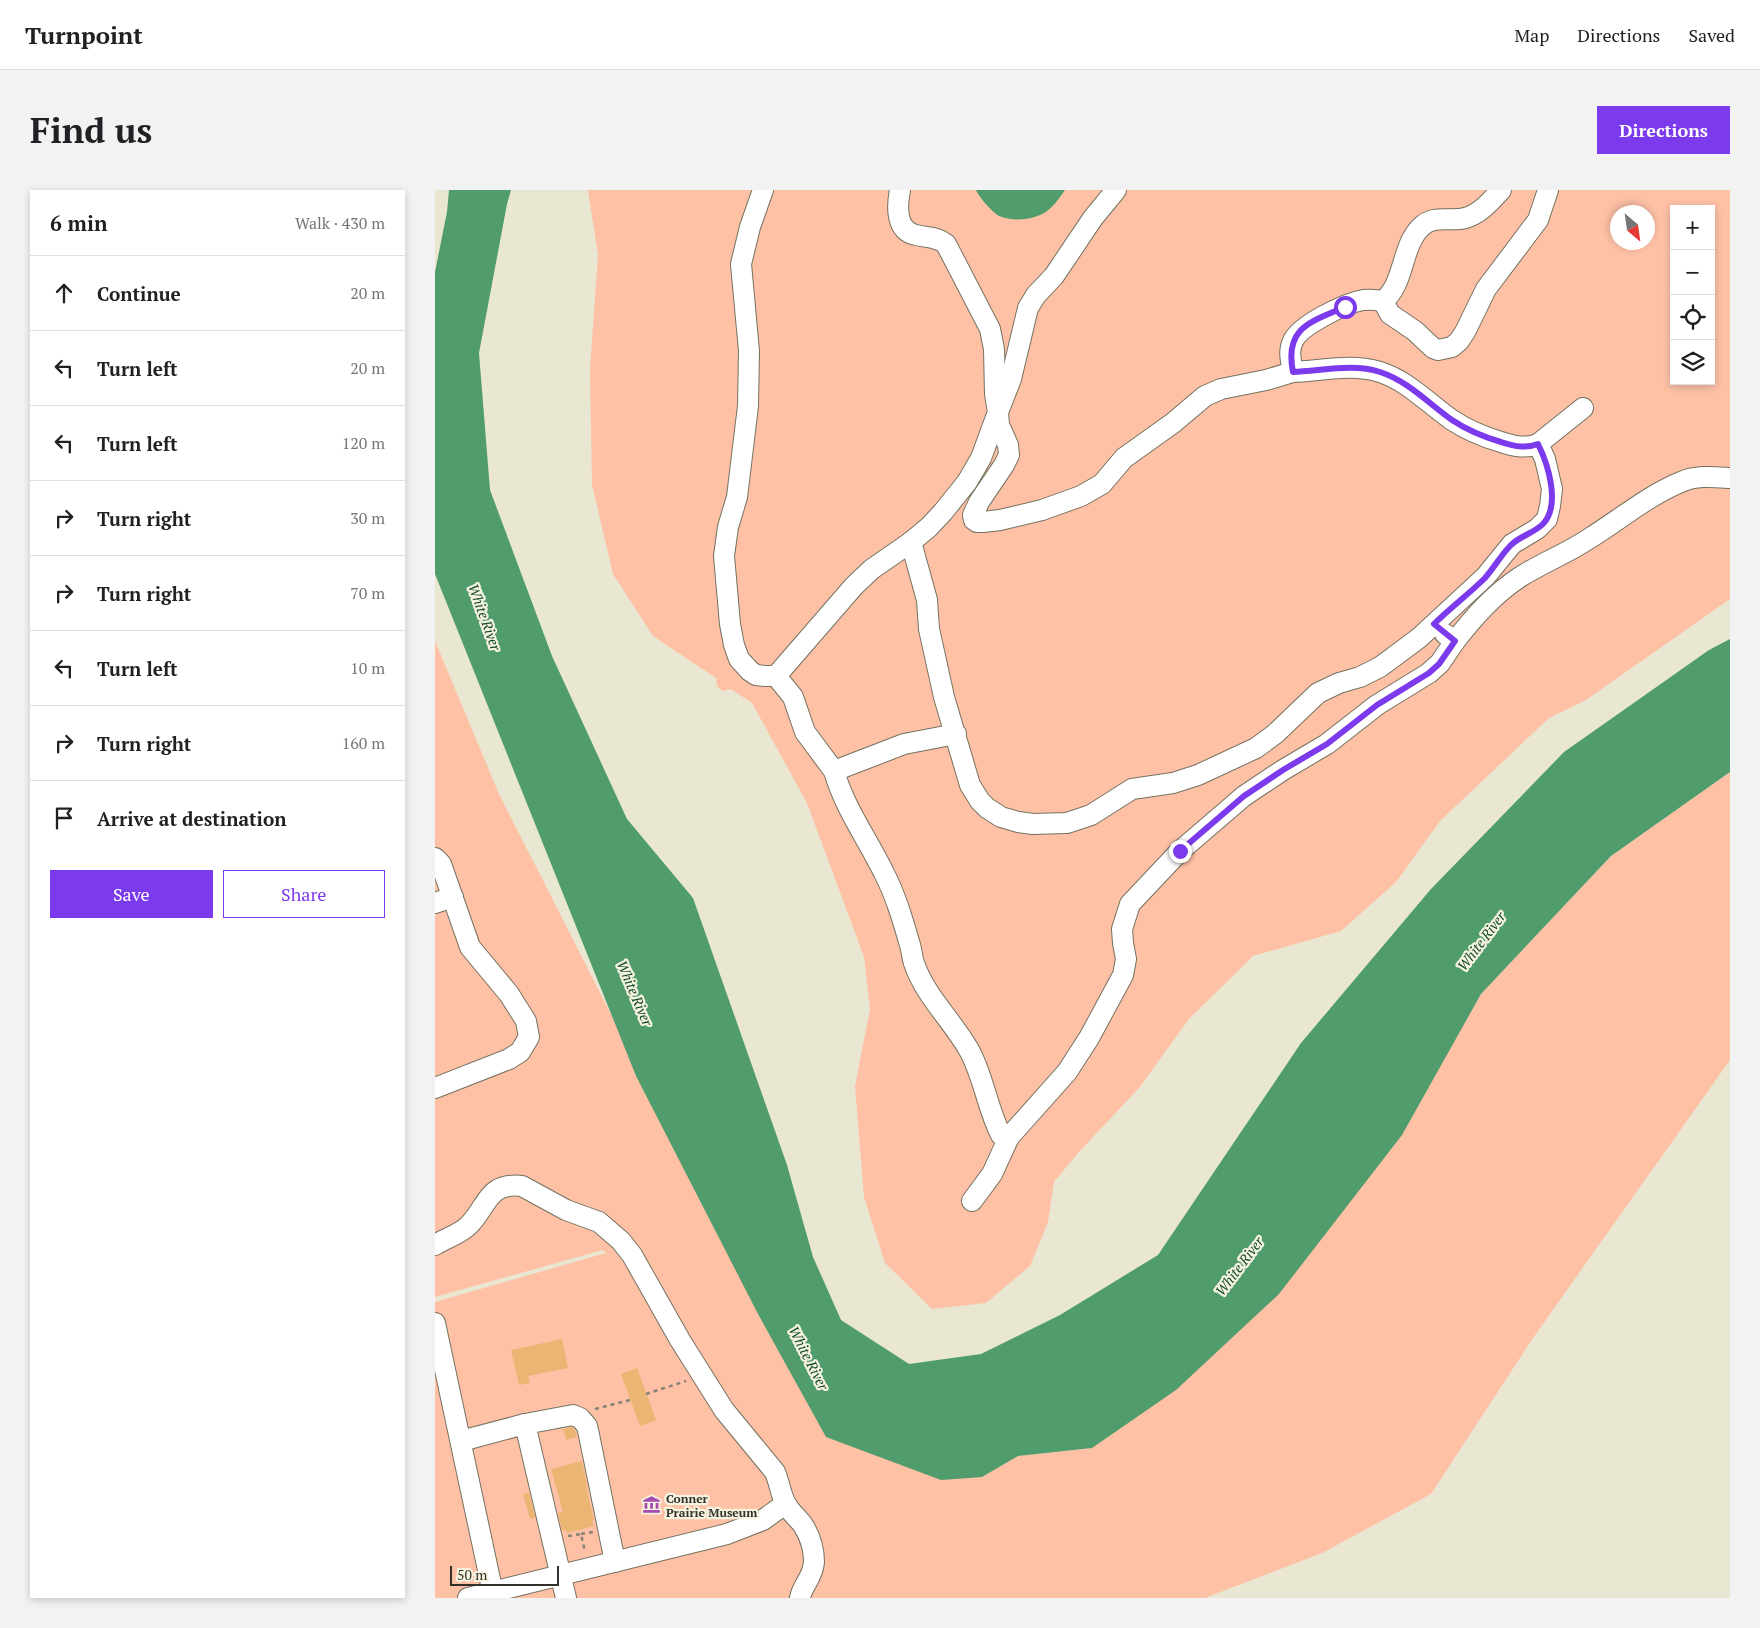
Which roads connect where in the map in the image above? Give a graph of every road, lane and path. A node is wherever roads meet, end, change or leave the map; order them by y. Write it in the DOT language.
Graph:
graph roads {
  1 [pos="763,190"];
  2 [pos="900,190"];
  3 [pos="1116,190"];
  4 [pos="1501,190"];
  5 [pos="1548,190"];
  6 [pos="1383,301"];
  7 [pos="1293,372"];
  8 [pos="1583,408"];
  9 [pos="998,412"];
  10 [pos="1538,444"];
  11 [pos="1730,478"];
  12 [pos="911,542"];
  13 [pos="1434,624"];
  14 [pos="1455,641"];
  15 [pos="776,676"];
  16 [pos="956,734"];
  17 [pos="834,771"];
  18 [pos="435,858"];
  19 [pos="444,900"];
  20 [pos="435,1088"];
  21 [pos="1009,1137"];
  22 [pos="972,1201"];
  23 [pos="435,1245"];
  24 [pos="435,1323"];
  25 [pos="702,1375"];
  26 [pos="646,1394"];
  27 [pos="630,1400"];
  28 [pos="573,1415"];
  29 [pos="525,1424"];
  30 [pos="461,1441"];
  31 [pos="785,1504"];
  32 [pos="566,1536"];
  33 [pos="615,1562"];
  34 [pos="589,1568"];
  35 [pos="560,1576"];
  36 [pos="493,1595"];
  37 [pos="468,1598"];
  38 [pos="566,1598"];
  39 [pos="800,1598"];
  1 -- 15 [label="lane"];
  2 -- 9 [label="lane"];
  3 -- 9 [label="lane"];
  4 -- 6 [label="lane"];
  5 -- 6 [label="lane"];
  6 -- 7 [label="lane"];
  7 -- 9 [label="lane"];
  7 -- 10 [label="lane"];
  8 -- 10 [label="lane"];
  9 -- 12 [label="lane"];
  10 -- 13 [label="lane"];
  11 -- 14 [label="lane"];
  12 -- 15 [label="lane"];
  12 -- 16 [label="lane"];
  13 -- 14 [label="lane"];
  13 -- 16 [label="lane"];
  14 -- 21 [label="lane"];
  15 -- 17 [label="lane"];
  16 -- 17 [label="lane"];
  17 -- 21 [label="lane"];
  18 -- 19 [label="lane"];
  19 -- 20 [label="lane"];
  21 -- 22 [label="lane"];
  23 -- 25 [label="lane"];
  24 -- 30 [label="lane"];
  25 -- 26 [label="path"];
  25 -- 31 [label="lane"];
  27 -- 28 [label="path"];
  28 -- 29 [label="lane"];
  28 -- 33 [label="lane"];
  29 -- 30 [label="lane"];
  29 -- 35 [label="lane"];
  30 -- 36 [label="lane"];
  31 -- 33 [label="lane"];
  31 -- 39 [label="lane"];
  32 -- 34 [label="path"];
  33 -- 34 [label="lane"];
  34 -- 35 [label="lane"];
  35 -- 36 [label="lane"];
  35 -- 38 [label="lane"];
  36 -- 37 [label="lane"];
}
